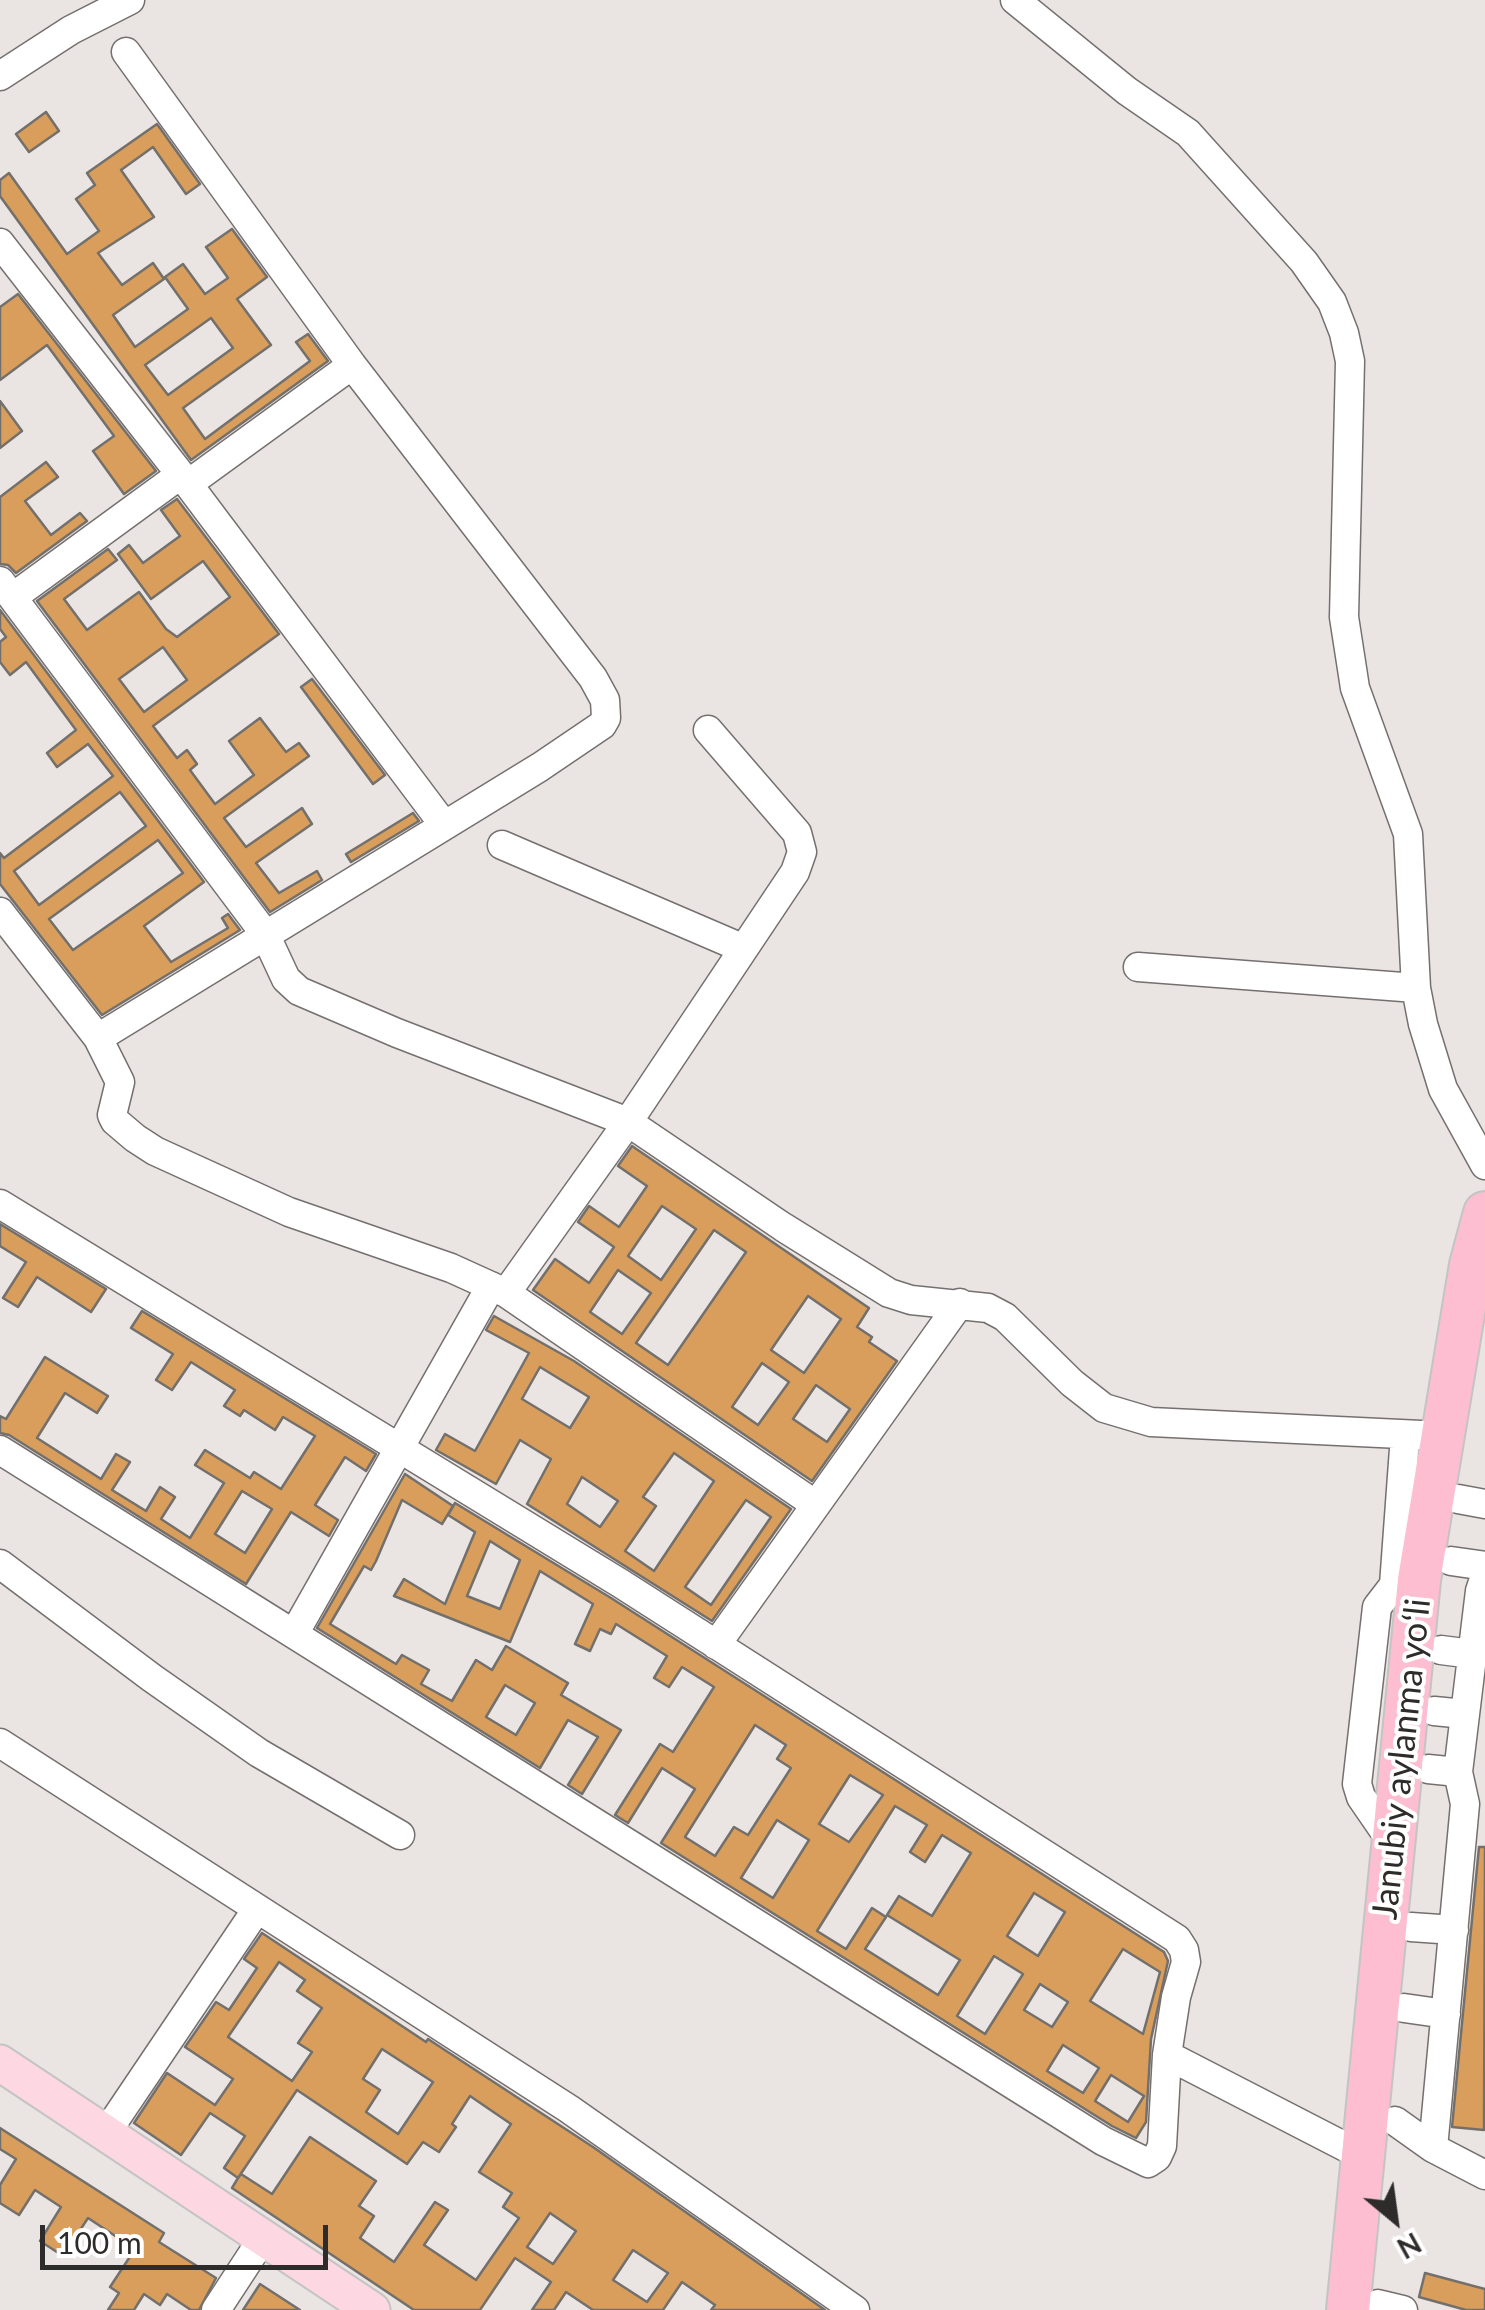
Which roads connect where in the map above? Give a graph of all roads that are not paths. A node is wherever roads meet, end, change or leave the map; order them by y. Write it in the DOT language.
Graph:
graph roads {
  1 [pos="130,0"];
  2 [pos="1015,0"];
  3 [pos="126,52"];
  4 [pos="0,76"];
  5 [pos="0,243"];
  6 [pos="352,366"];
  7 [pos="185,479"];
  8 [pos="6,589"];
  9 [pos="708,730"];
  10 [pos="444,825"];
  11 [pos="502,845"];
  12 [pos="0,912"];
  13 [pos="265,934"];
  14 [pos="742,948"];
  15 [pos="1138,966"];
  16 [pos="1416,988"];
  17 [pos="98,1038"];
  18 [pos="628,1122"];
  19 [pos="1485,1165"];
  20 [pos="0,1204"];
  21 [pos="1485,1213"];
  22 [pos="499,1290"];
  23 [pos="960,1303"];
  24 [pos="1485,1358"];
  25 [pos="1423,1436"];
  26 [pos="400,1449"];
  27 [pos="0,1450"];
  28 [pos="1471,1501"];
  29 [pos="816,1505"];
  30 [pos="0,1564"];
  31 [pos="1447,1574"];
  32 [pos="294,1634"];
  33 [pos="716,1645"];
  34 [pos="0,1743"];
  35 [pos="1443,1771"];
  36 [pos="400,1834"];
  37 [pos="257,1909"];
  38 [pos="1411,1927"];
  39 [pos="1454,1930"];
  40 [pos="1404,2008"];
  41 [pos="1446,2014"];
  42 [pos="1167,2055"];
  43 [pos="0,2062"];
  44 [pos="1395,2121"];
  45 [pos="106,2133"];
  46 [pos="1433,2148"];
  47 [pos="1363,2156"];
  48 [pos="1485,2175"];
  49 [pos="263,2238"];
  50 [pos="1376,2308"];
  51 [pos="216,2310"];
  52 [pos="372,2310"];
  53 [pos="855,2310"];
  1 -- 4 [label="street"];
  2 -- 16 [label="street"];
  3 -- 6 [label="street"];
  5 -- 7 [label="street"];
  6 -- 7 [label="street"];
  6 -- 10 [label="street"];
  7 -- 8 [label="street"];
  7 -- 10 [label="street"];
  8 -- 13 [label="street"];
  9 -- 14 [label="street"];
  10 -- 13 [label="street"];
  11 -- 14 [label="street"];
  12 -- 17 [label="street"];
  13 -- 17 [label="street"];
  13 -- 18 [label="street"];
  14 -- 18 [label="street"];
  15 -- 16 [label="street"];
  16 -- 19 [label="street"];
  17 -- 22 [label="street"];
  18 -- 22 [label="street"];
  18 -- 23 [label="street"];
  20 -- 26 [label="street"];
  21 -- 25 [label="highway, Janubiy aylanma yoʻli"];
  22 -- 26 [label="street"];
  22 -- 29 [label="street"];
  23 -- 25 [label="street"];
  23 -- 29 [label="street"];
  24 -- 28 [label="highway, Janubiy aylanma yoʻli"];
  25 -- 31 [label="highway, Janubiy aylanma yoʻli"];
  26 -- 32 [label="street"];
  26 -- 33 [label="street"];
  27 -- 32 [label="street"];
  28 -- 31 [label="highway, Janubiy aylanma yoʻli"];
  29 -- 33 [label="street"];
  30 -- 36 [label="street"];
  31 -- 35 [label="highway, Janubiy aylanma yoʻli"];
  31 -- 47 [label="highway, Janubiy aylanma yoʻli"];
  32 -- 42 [label="street"];
  33 -- 42 [label="street"];
  34 -- 37 [label="street"];
  35 -- 38 [label="highway, Janubiy aylanma yoʻli"];
  35 -- 39 [label="street"];
  37 -- 45 [label="street"];
  37 -- 53 [label="street"];
  38 -- 39 [label="street"];
  38 -- 40 [label="highway, Janubiy aylanma yoʻli"];
  39 -- 41 [label="street"];
  40 -- 41 [label="street"];
  40 -- 44 [label="highway, Janubiy aylanma yoʻli"];
  41 -- 46 [label="street"];
  42 -- 47 [label="street"];
  43 -- 45 [label="main road"];
  44 -- 46 [label="street"];
  44 -- 50 [label="highway, Janubiy aylanma yoʻli"];
  45 -- 49 [label="main road"];
  46 -- 48 [label="street"];
  47 -- 50 [label="highway, Janubiy aylanma yoʻli"];
  49 -- 51 [label="street"];
  49 -- 52 [label="main road"];
}
